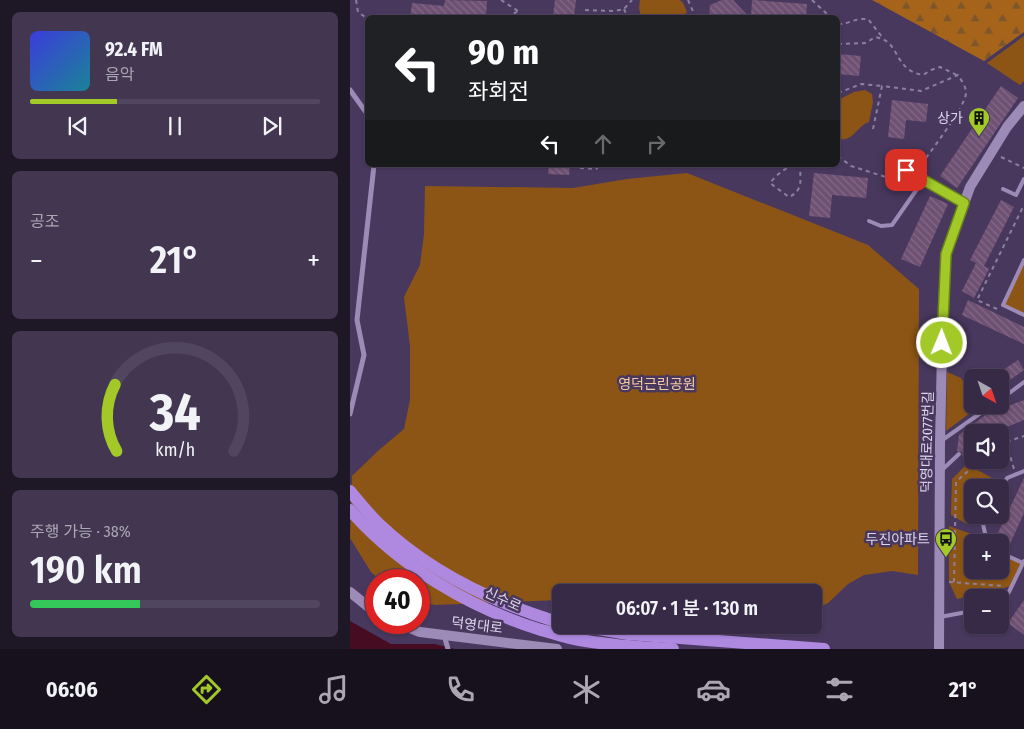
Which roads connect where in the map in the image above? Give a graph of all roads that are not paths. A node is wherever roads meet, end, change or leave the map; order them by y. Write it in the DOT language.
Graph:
graph roads {
  1 [pos="350,90"];
  2 [pos="1024,106"];
  3 [pos="365,111"];
  4 [pos="374,167"];
  5 [pos="906,170"];
  6 [pos="924,179"];
  7 [pos="1024,179"];
  8 [pos="1003,189"];
  9 [pos="964,203"];
  10 [pos="869,221"];
  11 [pos="1024,260"];
  12 [pos="1024,315"];
  13 [pos="1024,382"];
  14 [pos="1009,393"];
  15 [pos="350,414"];
  16 [pos="979,414"];
  17 [pos="940,442"];
  18 [pos="959,454"];
  19 [pos="1024,471"];
  20 [pos="940,473"];
  21 [pos="1006,479"];
  22 [pos="350,491"];
  23 [pos="350,510"];
  24 [pos="1009,556"];
  25 [pos="1024,562"];
  26 [pos="350,592"];
  27 [pos="1009,592"];
  28 [pos="365,604"];
  29 [pos="964,612"];
  30 [pos="940,617"];
  31 [pos="552,620"];
  32 [pos="430,633"];
  33 [pos="628,634"];
  34 [pos="444,635"];
  35 [pos="448,649"];
  36 [pos="557,649"];
  37 [pos="672,649"];
  38 [pos="824,649"];
  39 [pos="939,649"];
  1 -- 3 [label="street"];
  2 -- 9 [label="street, 덕영대로2077번길"];
  4 -- 15 [label="street"];
  5 -- 6 [label="lane"];
  6 -- 9 [label="lane"];
  6 -- 10 [label="lane"];
  7 -- 8 [label="lane"];
  9 -- 17 [label="street, 덕영대로2077번길"];
  11 -- 12 [label="lane"];
  13 -- 14 [label="lane"];
  16 -- 17 [label="lane"];
  17 -- 20 [label="street, 덕영대로2077번길"];
  18 -- 20 [label="lane"];
  19 -- 21 [label="lane"];
  20 -- 30 [label="street, 덕영대로2077번길"];
  22 -- 31 [label="main road, 신수로"];
  23 -- 37 [label="main road, 신수로"];
  24 -- 25 [label="lane"];
  25 -- 27 [label="lane"];
  26 -- 28 [label="street"];
  29 -- 30 [label="lane"];
  30 -- 39 [label="street, 덕영대로2077번길"];
  32 -- 34 [label="street, 덕영대로"];
  33 -- 38 [label="main road"];
  34 -- 35 [label="street"];
  34 -- 36 [label="street, 덕영대로"];
}
